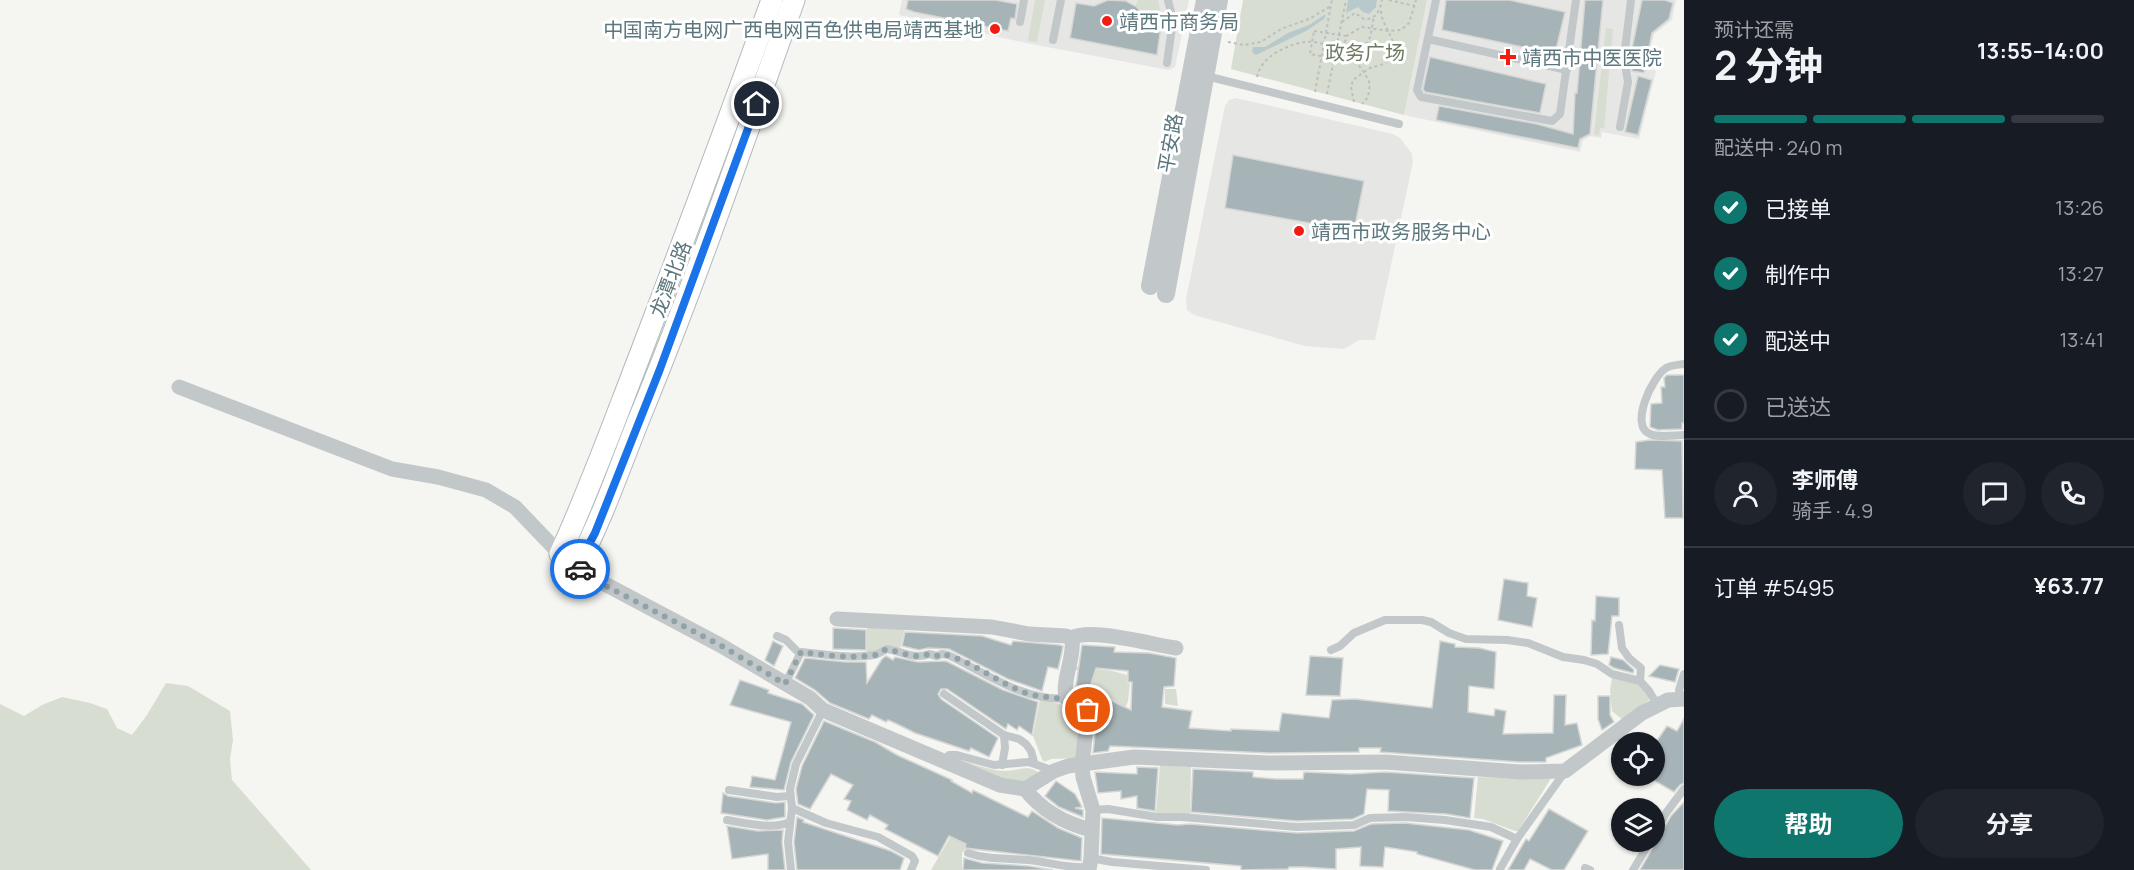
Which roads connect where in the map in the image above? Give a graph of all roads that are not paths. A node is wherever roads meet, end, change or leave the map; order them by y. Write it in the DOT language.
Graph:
graph roads {
  1 [pos="772,0"];
  2 [pos="794,0"];
  3 [pos="1024,0"];
  4 [pos="1061,0"];
  5 [pos="1168,0"];
  6 [pos="1205,0"];
  7 [pos="1219,0"];
  8 [pos="1436,0"];
  9 [pos="1575,0"];
  10 [pos="1631,0"];
  11 [pos="1020,22"];
  12 [pos="1428,39"];
  13 [pos="1053,40"];
  14 [pos="1167,63"];
  15 [pos="1567,70"];
  16 [pos="1197,74"];
  17 [pos="1399,124"];
  18 [pos="1620,127"];
  19 [pos="1158,290"];
  20 [pos="1684,364"];
  21 [pos="179,387"];
  22 [pos="1684,435"];
  23 [pos="568,560"];
  24 [pos="837,619"];
  25 [pos="1618,625"];
  26 [pos="777,636"];
  27 [pos="1072,638"];
  28 [pos="1176,648"];
  29 [pos="1331,650"];
  30 [pos="799,653"];
  31 [pos="1684,674"];
  32 [pos="1640,681"];
  33 [pos="785,684"];
  34 [pos="944,694"];
  35 [pos="1066,698"];
  36 [pos="1683,699"];
  37 [pos="1657,704"];
  38 [pos="823,710"];
  39 [pos="1004,735"];
  40 [pos="941,762"];
  41 [pos="1034,762"];
  42 [pos="1002,765"];
  43 [pos="1082,765"];
  44 [pos="1054,771"];
  45 [pos="1565,771"];
  46 [pos="1025,789"];
  47 [pos="1684,789"];
  48 [pos="729,790"];
  49 [pos="789,796"];
  50 [pos="792,808"];
  51 [pos="1093,810"];
  52 [pos="1665,815"];
  53 [pos="727,820"];
  54 [pos="790,822"];
  55 [pos="1091,830"];
  56 [pos="1517,839"];
  57 [pos="1644,852"];
  58 [pos="968,853"];
  59 [pos="1090,865"];
  60 [pos="1500,869"];
  61 [pos="791,870"];
  62 [pos="911,870"];
  63 [pos="1206,870"];
  64 [pos="1633,870"];
  1 -- 23 [label="main road, 龙潭北路"];
  2 -- 23 [label="main road, 龙潭北路"];
  3 -- 11 [label="lane"];
  4 -- 13 [label="lane"];
  5 -- 14 [label="lane"];
  6 -- 16 [label="street, 平安路"];
  7 -- 16 [label="street, 平安路"];
  8 -- 12 [label="lane"];
  9 -- 15 [label="lane"];
  10 -- 18 [label="lane"];
  12 -- 15 [label="lane"];
  12 -- 15 [label="lane"];
  16 -- 17 [label="lane"];
  16 -- 19 [label="street, 平安路"];
  20 -- 22 [label="lane"];
  21 -- 23 [label="street"];
  23 -- 33 [label="street"];
  24 -- 27 [label="street"];
  25 -- 32 [label="lane"];
  26 -- 30 [label="lane"];
  27 -- 28 [label="street"];
  27 -- 35 [label="street"];
  29 -- 32 [label="lane"];
  30 -- 33 [label="lane"];
  30 -- 35 [label="lane"];
  31 -- 36 [label="lane"];
  32 -- 37 [label="lane"];
  33 -- 38 [label="street"];
  34 -- 39 [label="lane"];
  35 -- 43 [label="street"];
  36 -- 37 [label="street"];
  37 -- 45 [label="street"];
  38 -- 40 [label="street"];
  38 -- 49 [label="lane"];
  39 -- 41 [label="lane"];
  39 -- 42 [label="lane"];
  40 -- 42 [label="lane"];
  40 -- 46 [label="street"];
  41 -- 42 [label="lane"];
  41 -- 44 [label="lane"];
  43 -- 44 [label="street"];
  43 -- 45 [label="street"];
  43 -- 51 [label="street"];
  44 -- 46 [label="street"];
  45 -- 56 [label="lane"];
  46 -- 55 [label="street"];
  47 -- 52 [label="lane"];
  48 -- 49 [label="lane"];
  49 -- 50 [label="lane"];
  50 -- 54 [label="lane"];
  50 -- 62 [label="lane"];
  51 -- 55 [label="street"];
  51 -- 56 [label="lane"];
  53 -- 54 [label="lane"];
  54 -- 61 [label="lane"];
  55 -- 59 [label="street"];
  56 -- 60 [label="lane"];
  57 -- 64 [label="lane"];
  58 -- 59 [label="lane"];
  59 -- 63 [label="lane"];
}
